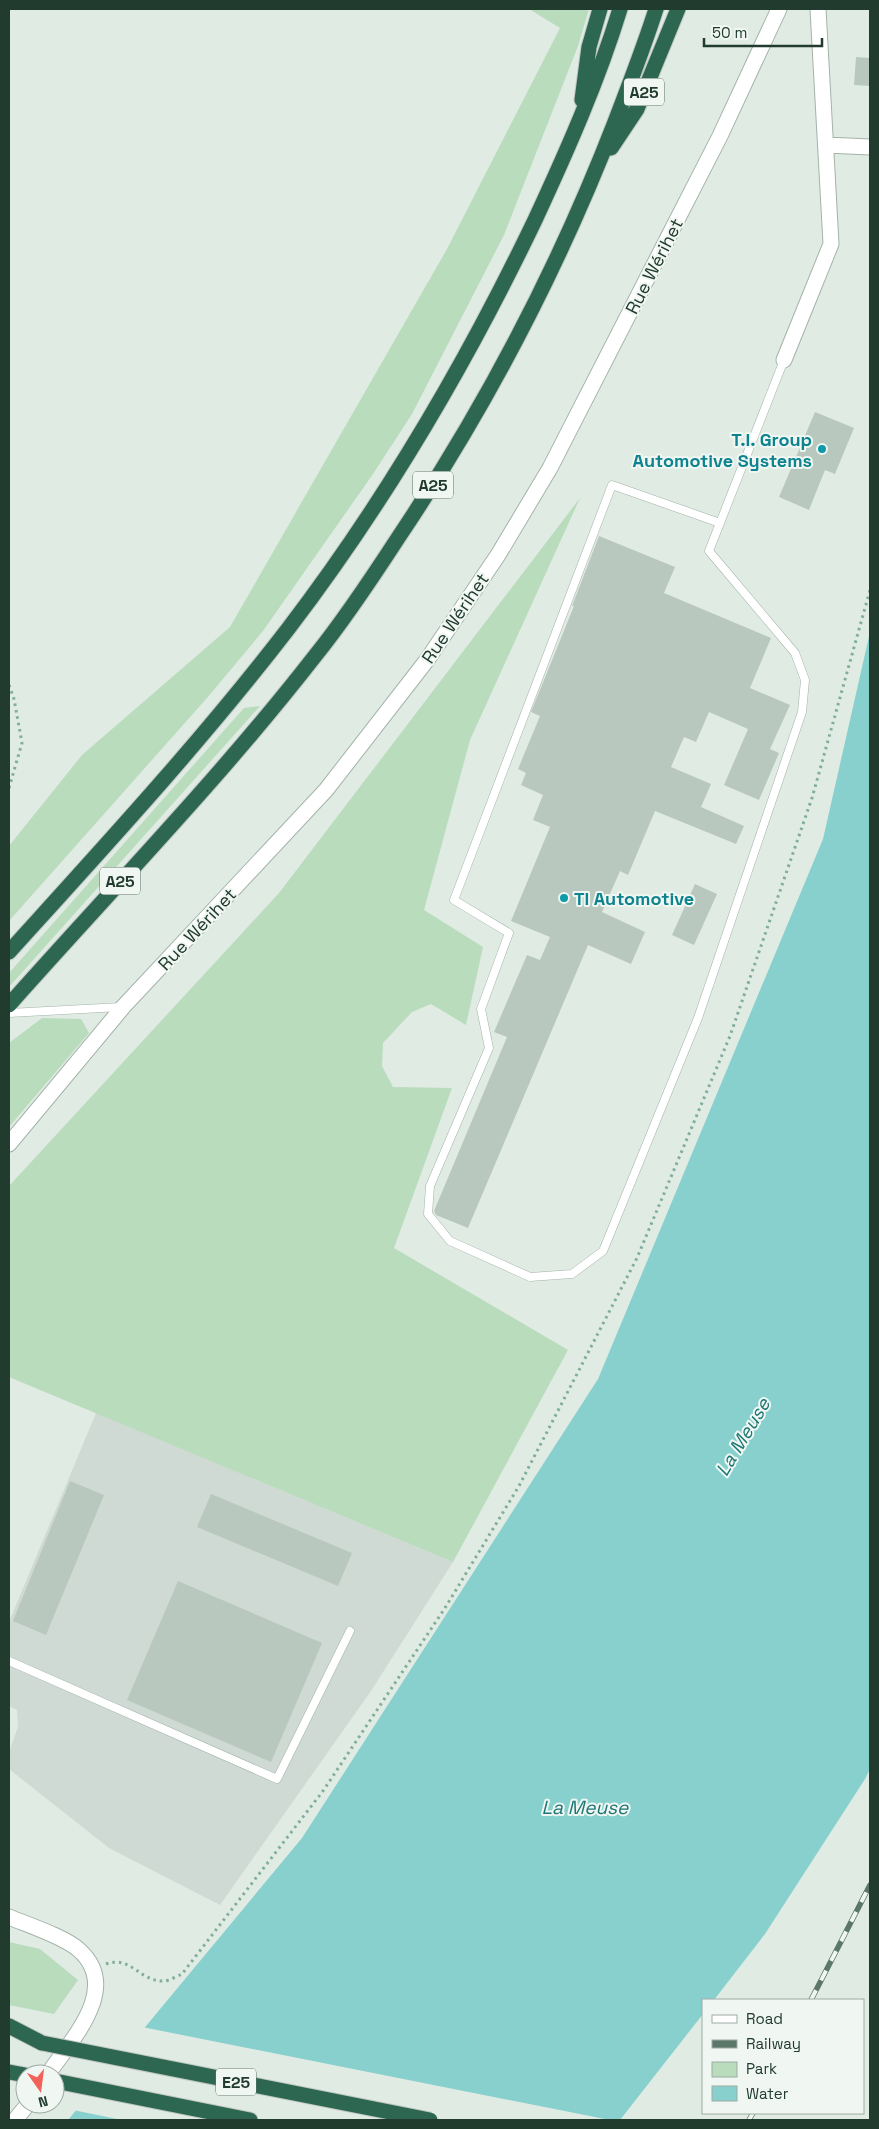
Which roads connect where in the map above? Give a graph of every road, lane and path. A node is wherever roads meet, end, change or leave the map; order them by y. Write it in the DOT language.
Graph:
graph roads {
  1 [pos="600,9"];
  2 [pos="620,9"];
  3 [pos="656,9"];
  4 [pos="678,9"];
  5 [pos="779,9"];
  6 [pos="818,9"];
  7 [pos="580,116"];
  8 [pos="826,146"];
  9 [pos="870,147"];
  10 [pos="597,168"];
  11 [pos="784,360"];
  12 [pos="720,523"];
  13 [pos="870,590"];
  14 [pos="9,685"];
  15 [pos="9,788"];
  16 [pos="9,952"];
  17 [pos="9,1005"];
  18 [pos="123,1007"];
  19 [pos="9,1013"];
  20 [pos="9,1144"];
  21 [pos="350,1631"];
  22 [pos="9,1661"];
  23 [pos="9,1917"];
  24 [pos="93,1969"];
  25 [pos="9,2026"];
  26 [pos="9,2036"];
  27 [pos="42,2043"];
  28 [pos="55,2064"];
  29 [pos="65,2083"];
  30 [pos="250,2120"];
  31 [pos="430,2120"];
  1 -- 7 [label="highway, A25"];
  2 -- 7 [label="highway, A25"];
  3 -- 10 [label="highway, A25"];
  4 -- 10 [label="highway, A25"];
  5 -- 18 [label="street, Rue Wérihet"];
  6 -- 8 [label="street"];
  7 -- 16 [label="highway, A25"];
  8 -- 9 [label="street"];
  8 -- 11 [label="street"];
  10 -- 17 [label="highway, A25"];
  11 -- 12 [label="lane"];
  12 -- 12 [label="lane"];
  13 -- 24 [label="path"];
  14 -- 15 [label="path"];
  18 -- 19 [label="lane"];
  18 -- 20 [label="street, Rue Wérihet"];
  21 -- 22 [label="lane"];
  23 -- 24 [label="street"];
  24 -- 28 [label="street"];
  25 -- 27 [label="highway"];
  26 -- 27 [label="highway"];
  27 -- 31 [label="highway, E25, bridge"];
  29 -- 30 [label="highway, E25"];
}
